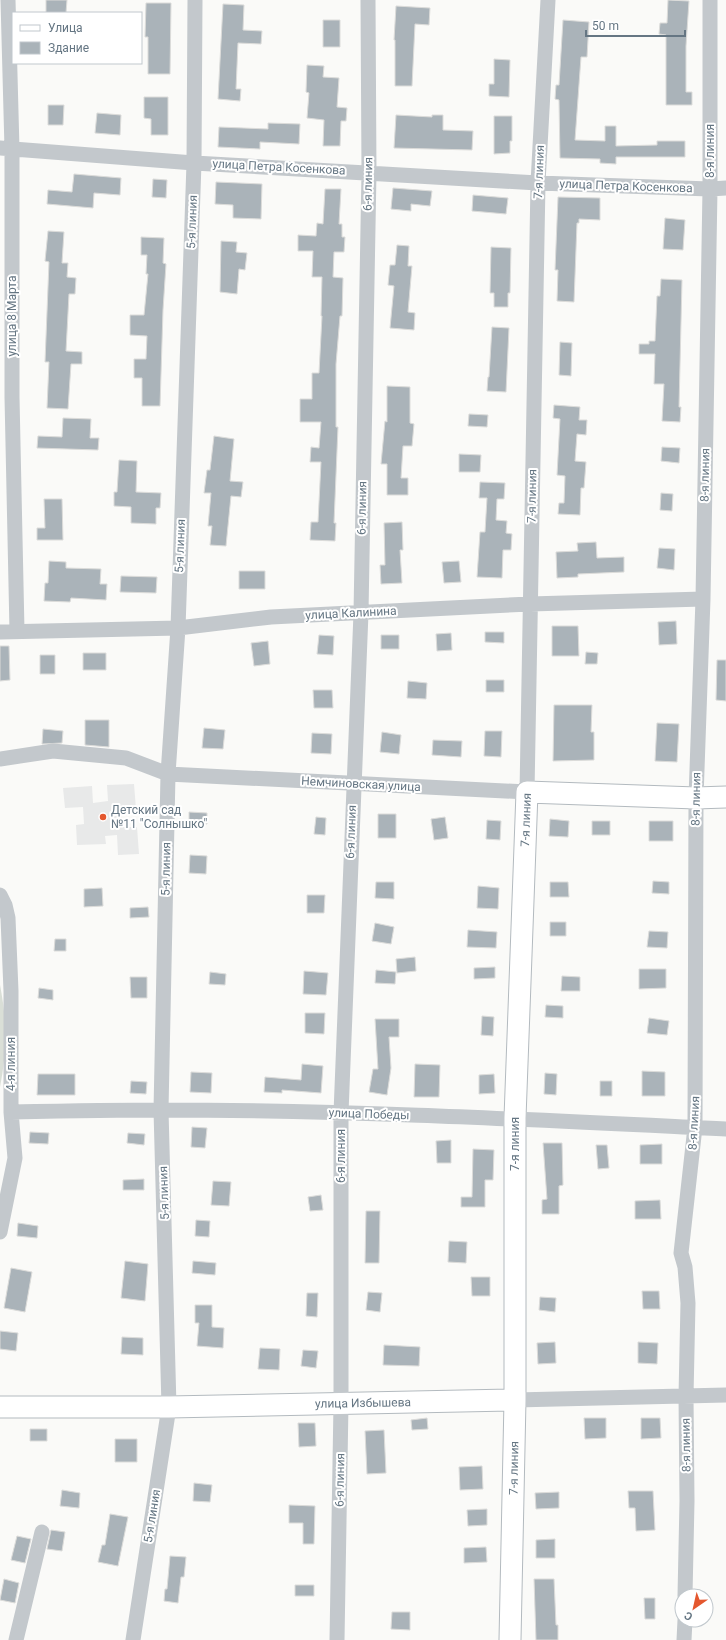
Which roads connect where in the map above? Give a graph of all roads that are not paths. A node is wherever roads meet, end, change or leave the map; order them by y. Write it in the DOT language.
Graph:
graph roads {
  1 [pos="8,0"];
  2 [pos="195,0"];
  3 [pos="368,0"];
  4 [pos="548,0"];
  5 [pos="710,0"];
  6 [pos="6,149"];
  7 [pos="194,162"];
  8 [pos="368,172"];
  9 [pos="538,182"];
  10 [pos="726,188"];
  11 [pos="710,189"];
  12 [pos="703,599"];
  13 [pos="530,604"];
  14 [pos="360,613"];
  15 [pos="178,628"];
  16 [pos="17,631"];
  17 [pos="0,632"];
  18 [pos="0,759"];
  19 [pos="168,774"];
  20 [pos="353,784"];
  21 [pos="527,792"];
  22 [pos="726,797"];
  23 [pos="696,798"];
  24 [pos="0,895"];
  25 [pos="161,1110"];
  26 [pos="11,1112"];
  27 [pos="341,1113"];
  28 [pos="515,1118"];
  29 [pos="695,1127"];
  30 [pos="726,1129"];
  31 [pos="0,1232"];
  32 [pos="726,1395"];
  33 [pos="686,1396"];
  34 [pos="515,1400"];
  35 [pos="341,1404"];
  36 [pos="0,1407"];
  37 [pos="169,1407"];
  38 [pos="42,1532"];
  39 [pos="685,1588"];
  40 [pos="685,1628"];
  41 [pos="16,1640"];
  42 [pos="133,1640"];
  43 [pos="337,1640"];
  44 [pos="510,1640"];
  45 [pos="684,1640"];
  1 -- 6 [label="street, улица 8 Марта"];
  2 -- 7 [label="street, 5-я линия"];
  3 -- 8 [label="street, 6-я линия"];
  4 -- 9 [label="street, 7-я линия"];
  5 -- 11 [label="street, 8-я линия"];
  6 -- 7 [label="street, улица Петра Косенкова"];
  6 -- 16 [label="street, улица 8 Марта"];
  7 -- 8 [label="street, улица Петра Косенкова"];
  7 -- 15 [label="street, 5-я линия"];
  8 -- 9 [label="street, улица Петра Косенкова"];
  8 -- 14 [label="street, 6-я линия"];
  9 -- 11 [label="street, улица Петра Косенкова"];
  9 -- 13 [label="street, 7-я линия"];
  10 -- 11 [label="street, улица Петра Косенкова"];
  11 -- 12 [label="street, 8-я линия"];
  12 -- 13 [label="street, улица Калинина"];
  12 -- 23 [label="street, 8-я линия"];
  13 -- 14 [label="street, улица Калинина"];
  13 -- 21 [label="street, 7-я линия"];
  14 -- 15 [label="street, улица Калинина"];
  14 -- 20 [label="street, 6-я линия"];
  15 -- 16 [label="street, улица Калинина"];
  15 -- 19 [label="street, 5-я линия"];
  16 -- 17 [label="street, улица Калинина"];
  18 -- 19 [label="street, Немчиновская улица"];
  19 -- 20 [label="street, Немчиновская улица"];
  19 -- 25 [label="street, 5-я линия"];
  20 -- 21 [label="street, Немчиновская улица"];
  20 -- 27 [label="street, 6-я линия"];
  21 -- 23 [label="main road, Немчиновская улица"];
  21 -- 28 [label="main road, 7-я линия"];
  22 -- 23 [label="main road, Немчиновская улица"];
  23 -- 29 [label="street, 8-я линия"];
  24 -- 26 [label="street, 4-я линия"];
  25 -- 26 [label="street, улица Победы"];
  25 -- 27 [label="street, улица Победы"];
  25 -- 37 [label="street, 5-я линия"];
  26 -- 31 [label="street, 4-я линия"];
  27 -- 28 [label="street, улица Победы"];
  27 -- 35 [label="street, 6-я линия"];
  28 -- 29 [label="street, улица Победы"];
  28 -- 34 [label="main road, 7-я линия"];
  29 -- 30 [label="street, улица Победы"];
  29 -- 33 [label="street, 8-я линия"];
  32 -- 33 [label="street, улица Избышева"];
  33 -- 34 [label="street, улица Избышева"];
  33 -- 39 [label="street, 8-я линия"];
  34 -- 35 [label="main road, улица Избышева"];
  34 -- 44 [label="main road, 7-я линия"];
  35 -- 37 [label="main road, улица Избышева"];
  35 -- 43 [label="street, 6-я линия"];
  36 -- 37 [label="main road, улица Избышева"];
  37 -- 42 [label="street, 5-я линия"];
  38 -- 41 [label="street"];
  40 -- 45 [label="street"];
}
